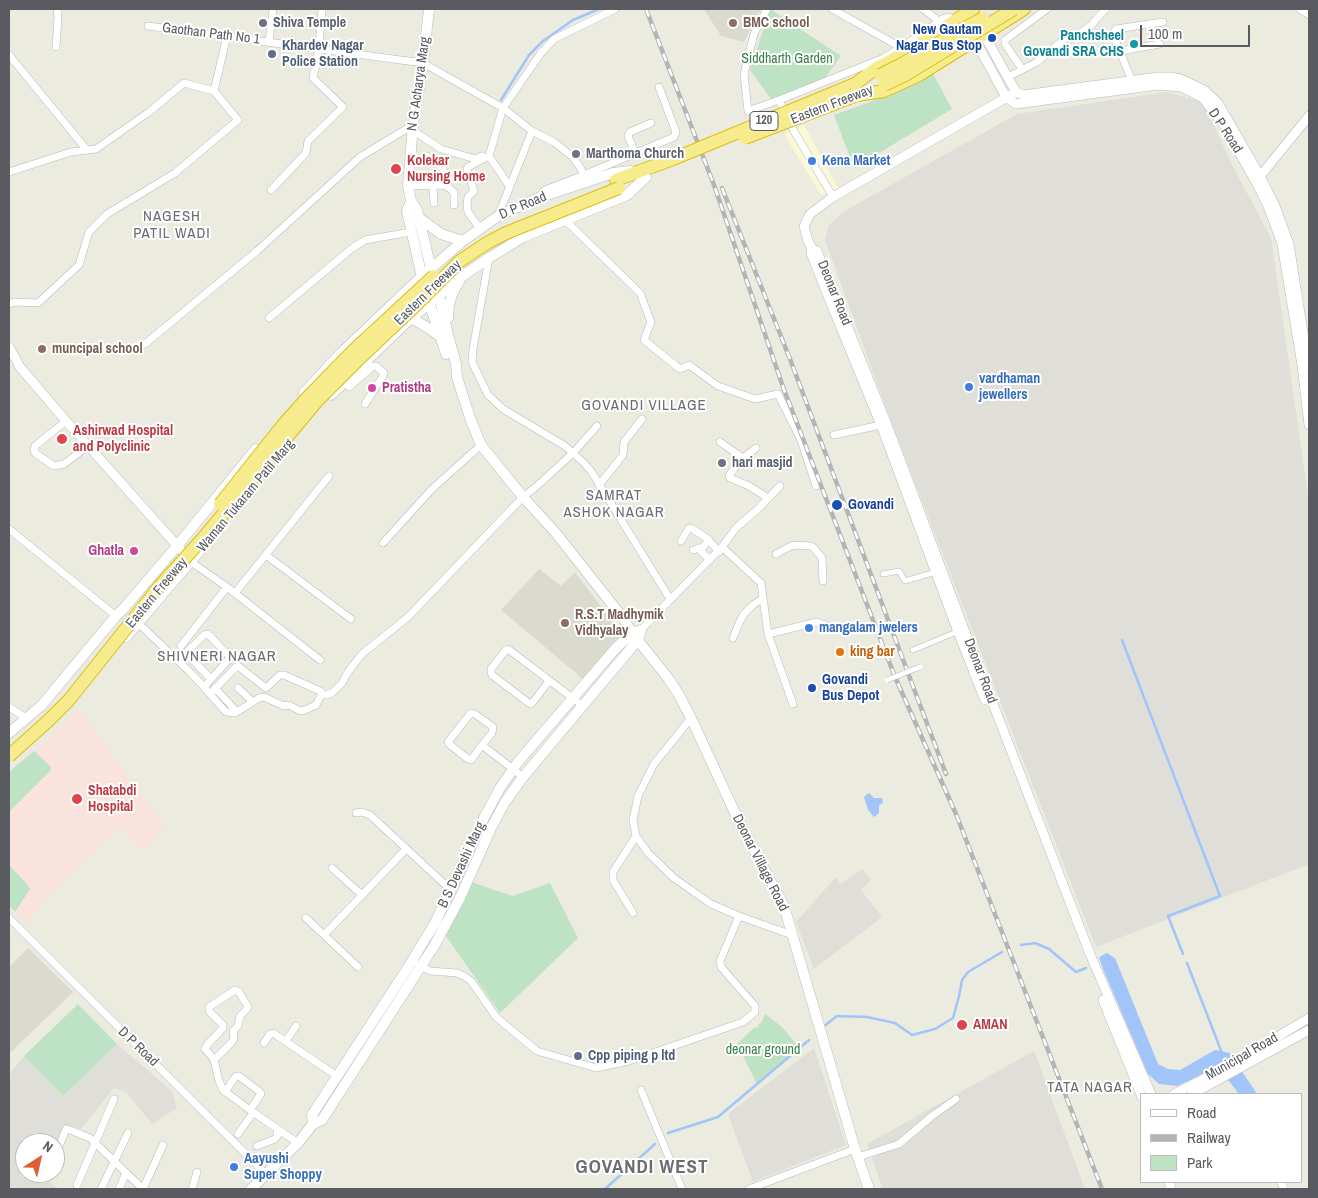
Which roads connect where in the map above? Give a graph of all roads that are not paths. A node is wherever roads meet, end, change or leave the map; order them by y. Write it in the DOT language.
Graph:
graph roads {
  1 [pos="56,9"];
  2 [pos="273,9"];
  3 [pos="322,9"];
  4 [pos="429,9"];
  5 [pos="614,9"];
  6 [pos="767,9"];
  7 [pos="832,9"];
  8 [pos="924,9"];
  9 [pos="998,9"];
  10 [pos="1014,9"];
  11 [pos="1024,9"];
  12 [pos="1047,9"];
  13 [pos="1106,9"];
  14 [pos="1302,9"];
  15 [pos="964,12"];
  16 [pos="1309,13"];
  17 [pos="935,18"];
  18 [pos="1163,22"];
  19 [pos="148,26"];
  20 [pos="227,36"];
  21 [pos="979,37"];
  22 [pos="269,42"];
  23 [pos="1160,44"];
  24 [pos="56,46"];
  25 [pos="319,48"];
  26 [pos="900,48"];
  27 [pos="1120,51"];
  28 [pos="9,55"];
  29 [pos="423,63"];
  30 [pos="1022,70"];
  31 [pos="1008,77"];
  32 [pos="882,80"];
  33 [pos="1132,81"];
  34 [pos="659,87"];
  35 [pos="1114,87"];
  36 [pos="856,89"];
  37 [pos="214,91"];
  38 [pos="1016,92"];
  39 [pos="1006,97"];
  40 [pos="778,100"];
  41 [pos="501,107"];
  42 [pos="1309,116"];
  43 [pos="651,123"];
  44 [pos="412,128"];
  45 [pos="532,131"];
  46 [pos="87,150"];
  47 [pos="635,153"];
  48 [pos="427,156"];
  49 [pos="489,156"];
  50 [pos="9,172"];
  51 [pos="644,173"];
  52 [pos="584,175"];
  53 [pos="1258,179"];
  54 [pos="445,185"];
  55 [pos="617,185"];
  56 [pos="408,186"];
  57 [pos="433,186"];
  58 [pos="510,187"];
  59 [pos="271,190"];
  60 [pos="833,197"];
  61 [pos="538,198"];
  62 [pos="411,201"];
  63 [pos="434,203"];
  64 [pos="454,205"];
  65 [pos="498,216"];
  66 [pos="418,217"];
  67 [pos="565,220"];
  68 [pos="480,229"];
  69 [pos="411,232"];
  70 [pos="463,241"];
  71 [pos="489,258"];
  72 [pos="431,269"];
  73 [pos="464,275"];
  74 [pos="421,277"];
  75 [pos="439,296"];
  76 [pos="430,303"];
  77 [pos="9,304"];
  78 [pos="269,318"];
  79 [pos="411,318"];
  80 [pos="444,336"];
  81 [pos="145,344"];
  82 [pos="9,347"];
  83 [pos="1305,360"];
  84 [pos="1309,370"];
  85 [pos="362,371"];
  86 [pos="863,375"];
  87 [pos="349,387"];
  88 [pos="365,404"];
  89 [pos="642,420"];
  90 [pos="66,421"];
  91 [pos="1309,424"];
  92 [pos="597,426"];
  93 [pos="881,426"];
  94 [pos="834,435"];
  95 [pos="720,442"];
  96 [pos="481,445"];
  97 [pos="88,446"];
  98 [pos="756,448"];
  99 [pos="573,453"];
  100 [pos="743,458"];
  101 [pos="329,476"];
  102 [pos="599,485"];
  103 [pos="780,486"];
  104 [pos="816,486"];
  105 [pos="523,497"];
  106 [pos="768,498"];
  107 [pos="9,529"];
  108 [pos="927,539"];
  109 [pos="709,540"];
  110 [pos="681,541"];
  111 [pos="383,543"];
  112 [pos="176,546"];
  113 [pos="721,550"];
  114 [pos="776,554"];
  115 [pos="266,555"];
  116 [pos="710,560"];
  117 [pos="191,562"];
  118 [pos="936,572"];
  119 [pos="883,574"];
  120 [pos="823,581"];
  121 [pos="227,587"];
  122 [pos="235,593"];
  123 [pos="763,598"];
  124 [pos="670,599"];
  125 [pos="116,616"];
  126 [pos="351,619"];
  127 [pos="138,623"];
  128 [pos="828,626"];
  129 [pos="961,630"];
  130 [pos="637,634"];
  131 [pos="768,634"];
  132 [pos="733,638"];
  133 [pos="181,646"];
  134 [pos="615,649"];
  135 [pos="913,650"];
  136 [pos="186,653"];
  137 [pos="623,656"];
  138 [pos="320,660"];
  139 [pos="178,661"];
  140 [pos="920,667"];
  141 [pos="209,677"];
  142 [pos="887,680"];
  143 [pos="549,681"];
  144 [pos="202,685"];
  145 [pos="238,688"];
  146 [pos="266,688"];
  147 [pos="213,691"];
  148 [pos="321,695"];
  149 [pos="264,697"];
  150 [pos="573,698"];
  151 [pos="253,702"];
  152 [pos="793,704"];
  153 [pos="583,706"];
  154 [pos="9,707"];
  155 [pos="26,718"];
  156 [pos="691,718"];
  157 [pos="9,733"];
  158 [pos="482,745"];
  159 [pos="9,746"];
  160 [pos="9,756"];
  161 [pos="9,761"];
  162 [pos="513,769"];
  163 [pos="523,777"];
  164 [pos="356,813"];
  165 [pos="636,836"];
  166 [pos="406,849"];
  167 [pos="332,868"];
  168 [pos="450,889"];
  169 [pos="362,895"];
  170 [pos="460,898"];
  171 [pos="632,913"];
  172 [pos="739,916"];
  173 [pos="9,918"];
  174 [pos="306,918"];
  175 [pos="324,935"];
  176 [pos="792,935"];
  177 [pos="412,961"];
  178 [pos="358,967"];
  179 [pos="421,967"];
  180 [pos="1309,1018"];
  181 [pos="296,1026"];
  182 [pos="1309,1030"];
  183 [pos="286,1041"];
  184 [pos="264,1043"];
  185 [pos="214,1060"];
  186 [pos="1242,1063"];
  187 [pos="337,1076"];
  188 [pos="1138,1076"];
  189 [pos="1218,1076"];
  190 [pos="641,1090"];
  191 [pos="225,1092"];
  192 [pos="1141,1093"];
  193 [pos="1149,1093"];
  194 [pos="1176,1093"];
  195 [pos="1193,1093"];
  196 [pos="114,1099"];
  197 [pos="956,1099"];
  198 [pos="251,1111"];
  199 [pos="313,1124"];
  200 [pos="278,1129"];
  201 [pos="65,1133"];
  202 [pos="128,1133"];
  203 [pos="238,1134"];
  204 [pos="95,1143"];
  205 [pos="298,1143"];
  206 [pos="163,1145"];
  207 [pos="257,1146"];
  208 [pos="856,1153"];
  209 [pos="114,1162"];
  210 [pos="197,1172"];
  211 [pos="126,1173"];
  212 [pos="267,1175"];
  213 [pos="77,1185"];
  214 [pos="255,1188"];
  215 [pos="101,1189"];
  216 [pos="119,1189"];
  217 [pos="143,1189"];
  218 [pos="192,1189"];
  219 [pos="682,1189"];
  220 [pos="749,1189"];
  221 [pos="869,1189"];
  1 -- 24 [label="street"];
  2 -- 22 [label="street"];
  3 -- 25 [label="street"];
  4 -- 29 [label="main road, N G Acharya Marg"];
  5 -- 41 [label="street"];
  6 -- 40 [label="street"];
  7 -- 26 [label="street"];
  8 -- 17 [label="street"];
  9 -- 32 [label="highway, Eastern Freeway, bridge"];
  10 -- 32 [label="highway, Eastern Freeway, bridge"];
  11 -- 21 [label="highway"];
  12 -- 30 [label="street"];
  13 -- 30 [label="street"];
  14 -- 16 [label="main road"];
  15 -- 21 [label="street"];
  15 -- 26 [label="street"];
  15 -- 36 [label="highway"];
  18 -- 27 [label="street"];
  19 -- 20 [label="street, Gaothan Path No 1"];
  20 -- 22 [label="street, Gaothan Path No 1"];
  20 -- 37 [label="street"];
  21 -- 31 [label="street"];
  21 -- 36 [label="highway"];
  21 -- 39 [label="street"];
  22 -- 25 [label="street, Gaothan Path No 1"];
  23 -- 27 [label="street"];
  25 -- 29 [label="street, Gaothan Path No 1"];
  25 -- 59 [label="street"];
  26 -- 40 [label="street"];
  27 -- 33 [label="street"];
  28 -- 46 [label="street"];
  29 -- 41 [label="street"];
  29 -- 44 [label="main road, N G Acharya Marg"];
  30 -- 31 [label="street"];
  31 -- 38 [label="street"];
  32 -- 36 [label="highway, Eastern Freeway"];
  33 -- 35 [label="street, D P Road"];
  33 -- 53 [label="street, D P Road"];
  34 -- 47 [label="street"];
  35 -- 38 [label="street, D P Road"];
  35 -- 39 [label="street, D P Road"];
  35 -- 53 [label="street, D P Road"];
  36 -- 51 [label="highway, Eastern Freeway / 120, bridge"];
  37 -- 46 [label="street"];
  37 -- 77 [label="street"];
  38 -- 39 [label="street, Deonar Road"];
  39 -- 60 [label="street, Deonar Road"];
  40 -- 60 [label="street"];
  41 -- 44 [label="street"];
  41 -- 45 [label="street"];
  41 -- 49 [label="street"];
  42 -- 53 [label="street"];
  43 -- 47 [label="street"];
  44 -- 56 [label="main road, N G Acharya Marg"];
  44 -- 81 [label="street"];
  45 -- 52 [label="street"];
  45 -- 58 [label="street"];
  46 -- 50 [label="street"];
  47 -- 52 [label="street"];
  48 -- 54 [label="street"];
  49 -- 58 [label="street"];
  49 -- 68 [label="street"];
  51 -- 55 [label="highway, Eastern Freeway"];
  51 -- 61 [label="main road, D P Road"];
  51 -- 67 [label="main road, Waman Tukaram Patil Marg"];
  52 -- 61 [label="street"];
  53 -- 83 [label="street, D P Road"];
  54 -- 57 [label="street"];
  54 -- 64 [label="street"];
  55 -- 159 [label="highway, Eastern Freeway, bridge"];
  55 -- 160 [label="highway, Eastern Freeway, bridge"];
  56 -- 57 [label="street"];
  56 -- 62 [label="main road, N G Acharya Marg"];
  57 -- 63 [label="street"];
  58 -- 65 [label="street"];
  60 -- 86 [label="street, Deonar Road"];
  61 -- 65 [label="main road, D P Road"];
  62 -- 66 [label="main road"];
  62 -- 69 [label="main road, N G Acharya Marg"];
  65 -- 68 [label="main road, D P Road"];
  66 -- 70 [label="main road"];
  66 -- 72 [label="main road"];
  67 -- 71 [label="main road, Waman Tukaram Patil Marg"];
  67 -- 104 [label="street"];
  68 -- 70 [label="main road, D P Road"];
  69 -- 74 [label="main road, N G Acharya Marg"];
  69 -- 78 [label="street"];
  70 -- 72 [label="main road, D P Road"];
  71 -- 73 [label="main road, Waman Tukaram Patil Marg"];
  71 -- 99 [label="street"];
  72 -- 74 [label="main road, D P Road"];
  72 -- 75 [label="main road"];
  73 -- 75 [label="main road, Waman Tukaram Patil Marg"];
  73 -- 80 [label="main road"];
  74 -- 76 [label="main road, N G Acharya Marg"];
  74 -- 112 [label="main road, Waman Tukaram Patil Marg"];
  75 -- 76 [label="main road, Waman Tukaram Patil Marg"];
  75 -- 80 [label="main road"];
  76 -- 79 [label="main road, Waman Tukaram Patil Marg"];
  76 -- 80 [label="main road, N G Acharya Marg"];
  79 -- 80 [label="main road"];
  79 -- 85 [label="main road, Waman Tukaram Patil Marg"];
  80 -- 96 [label="main road, Deonar Village Road"];
  82 -- 90 [label="street"];
  83 -- 84 [label="street, D P Road"];
  83 -- 91 [label="street, D P Road"];
  85 -- 87 [label="street"];
  85 -- 88 [label="street"];
  85 -- 117 [label="main road, Waman Tukaram Patil Marg"];
  86 -- 93 [label="street, Deonar Road"];
  86 -- 108 [label="street, Deonar Road"];
  89 -- 102 [label="street"];
  90 -- 97 [label="street"];
  90 -- 97 [label="street"];
  92 -- 99 [label="street"];
  93 -- 94 [label="street"];
  93 -- 108 [label="street, Deonar Road"];
  95 -- 100 [label="street"];
  96 -- 105 [label="main road, Deonar Village Road"];
  96 -- 111 [label="street"];
  97 -- 112 [label="street"];
  98 -- 100 [label="street"];
  99 -- 102 [label="street"];
  99 -- 105 [label="street"];
  100 -- 106 [label="street"];
  101 -- 115 [label="street"];
  102 -- 124 [label="street"];
  103 -- 106 [label="street, B S Devashi Marg"];
  105 -- 130 [label="main road, Deonar Village Road"];
  105 -- 148 [label="street"];
  106 -- 113 [label="street, B S Devashi Marg"];
  107 -- 125 [label="street"];
  108 -- 118 [label="street, Deonar Road"];
  108 -- 129 [label="street, Deonar Road"];
  109 -- 110 [label="street"];
  109 -- 113 [label="street"];
  109 -- 116 [label="street"];
  112 -- 117 [label="street"];
  112 -- 125 [label="main road, Waman Tukaram Patil Marg"];
  113 -- 116 [label="street, B S Devashi Marg"];
  113 -- 123 [label="street"];
  114 -- 120 [label="street"];
  115 -- 122 [label="street"];
  115 -- 126 [label="street"];
  116 -- 124 [label="street, B S Devashi Marg"];
  117 -- 121 [label="street"];
  117 -- 127 [label="main road, Waman Tukaram Patil Marg"];
  118 -- 119 [label="street"];
  118 -- 129 [label="street, Deonar Road"];
  121 -- 122 [label="street"];
  121 -- 133 [label="street"];
  122 -- 138 [label="street"];
  123 -- 131 [label="street"];
  123 -- 132 [label="street"];
  124 -- 130 [label="street, B S Devashi Marg"];
  125 -- 155 [label="main road, Waman Tukaram Patil Marg"];
  127 -- 139 [label="street"];
  127 -- 161 [label="main road, Waman Tukaram Patil Marg"];
  128 -- 131 [label="street"];
  129 -- 135 [label="street"];
  129 -- 188 [label="street, Deonar Road"];
  130 -- 134 [label="main road, B S Devashi Marg"];
  130 -- 137 [label="main road, B S Devashi Marg"];
  130 -- 156 [label="main road, Deonar Village Road"];
  131 -- 152 [label="street"];
  134 -- 137 [label="main road"];
  134 -- 150 [label="main road, B S Devashi Marg"];
  136 -- 139 [label="street"];
  136 -- 141 [label="street"];
  136 -- 141 [label="street"];
  137 -- 153 [label="main road, B S Devashi Marg"];
  139 -- 144 [label="street"];
  140 -- 142 [label="street, bridge"];
  141 -- 144 [label="street"];
  143 -- 143 [label="street"];
  143 -- 150 [label="street"];
  144 -- 147 [label="street"];
  145 -- 151 [label="street"];
  146 -- 147 [label="street"];
  146 -- 148 [label="street"];
  146 -- 149 [label="street"];
  147 -- 151 [label="street"];
  148 -- 149 [label="street"];
  149 -- 151 [label="street"];
  150 -- 153 [label="street"];
  150 -- 162 [label="main road, B S Devashi Marg"];
  153 -- 163 [label="main road, B S Devashi Marg"];
  154 -- 155 [label="street"];
  155 -- 157 [label="main road, Waman Tukaram Patil Marg"];
  156 -- 165 [label="street"];
  156 -- 176 [label="main road, Deonar Village Road"];
  158 -- 158 [label="street"];
  158 -- 162 [label="street"];
  162 -- 163 [label="street"];
  162 -- 168 [label="main road, B S Devashi Marg"];
  163 -- 170 [label="main road, B S Devashi Marg"];
  164 -- 166 [label="street"];
  165 -- 171 [label="street"];
  165 -- 172 [label="street"];
  166 -- 168 [label="street"];
  166 -- 169 [label="street"];
  167 -- 169 [label="street"];
  168 -- 170 [label="street"];
  168 -- 177 [label="main road, B S Devashi Marg"];
  169 -- 175 [label="street"];
  170 -- 179 [label="main road, B S Devashi Marg"];
  172 -- 176 [label="street"];
  172 -- 179 [label="street"];
  173 -- 212 [label="street, D P Road"];
  174 -- 175 [label="street"];
  175 -- 178 [label="street"];
  176 -- 208 [label="main road, Deonar Village Road"];
  177 -- 179 [label="street"];
  177 -- 187 [label="main road, B S Devashi Marg"];
  179 -- 199 [label="main road, B S Devashi Marg"];
  180 -- 186 [label="street, Municipal Road"];
  181 -- 183 [label="street"];
  182 -- 186 [label="street, Municipal Road"];
  183 -- 184 [label="street"];
  183 -- 187 [label="street"];
  185 -- 185 [label="street"];
  185 -- 191 [label="street"];
  186 -- 189 [label="street, Municipal Road"];
  187 -- 199 [label="main road, B S Devashi Marg"];
  188 -- 192 [label="street, Deonar Road"];
  188 -- 193 [label="street, Deonar Road"];
  189 -- 194 [label="street, Municipal Road"];
  189 -- 195 [label="street, Municipal Road"];
  190 -- 219 [label="street"];
  191 -- 198 [label="street"];
  191 -- 198 [label="street"];
  196 -- 204 [label="street"];
  197 -- 208 [label="street"];
  198 -- 200 [label="street"];
  198 -- 203 [label="street"];
  199 -- 205 [label="main road, B S Devashi Marg"];
  200 -- 205 [label="street"];
  200 -- 207 [label="street"];
  201 -- 204 [label="street"];
  202 -- 209 [label="street"];
  204 -- 209 [label="street"];
  204 -- 213 [label="street"];
  205 -- 212 [label="main road, B S Devashi Marg"];
  206 -- 217 [label="street"];
  208 -- 220 [label="street"];
  208 -- 221 [label="main road, Deonar Village Road"];
  209 -- 211 [label="street"];
  209 -- 215 [label="street"];
  210 -- 218 [label="street"];
  211 -- 216 [label="street"];
  211 -- 217 [label="street"];
  212 -- 214 [label="main road, B S Devashi Marg"];
}
